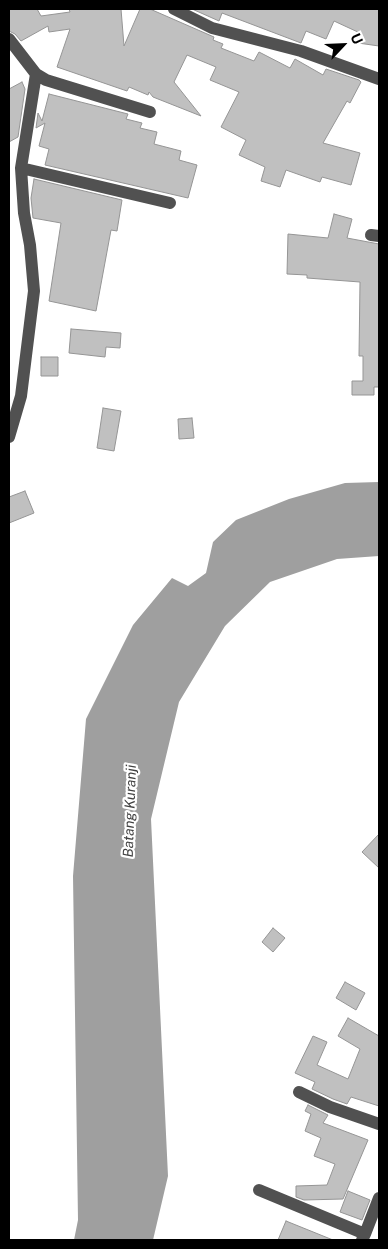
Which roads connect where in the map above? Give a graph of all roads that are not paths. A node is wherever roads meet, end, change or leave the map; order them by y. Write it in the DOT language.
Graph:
graph roads {
  1 [pos="174,9"];
  2 [pos="9,39"];
  3 [pos="36,74"];
  4 [pos="379,79"];
  5 [pos="150,112"];
  6 [pos="21,168"];
  7 [pos="170,203"];
  8 [pos="9,436"];
  9 [pos="299,1092"];
  10 [pos="379,1124"];
  11 [pos="260,1190"];
  12 [pos="379,1198"];
  13 [pos="364,1237"];
  1 -- 4 [label="street"];
  2 -- 3 [label="street"];
  3 -- 5 [label="street"];
  3 -- 6 [label="street"];
  6 -- 7 [label="street"];
  6 -- 8 [label="street"];
  9 -- 10 [label="street"];
  11 -- 13 [label="street"];
  12 -- 13 [label="street"];
}
